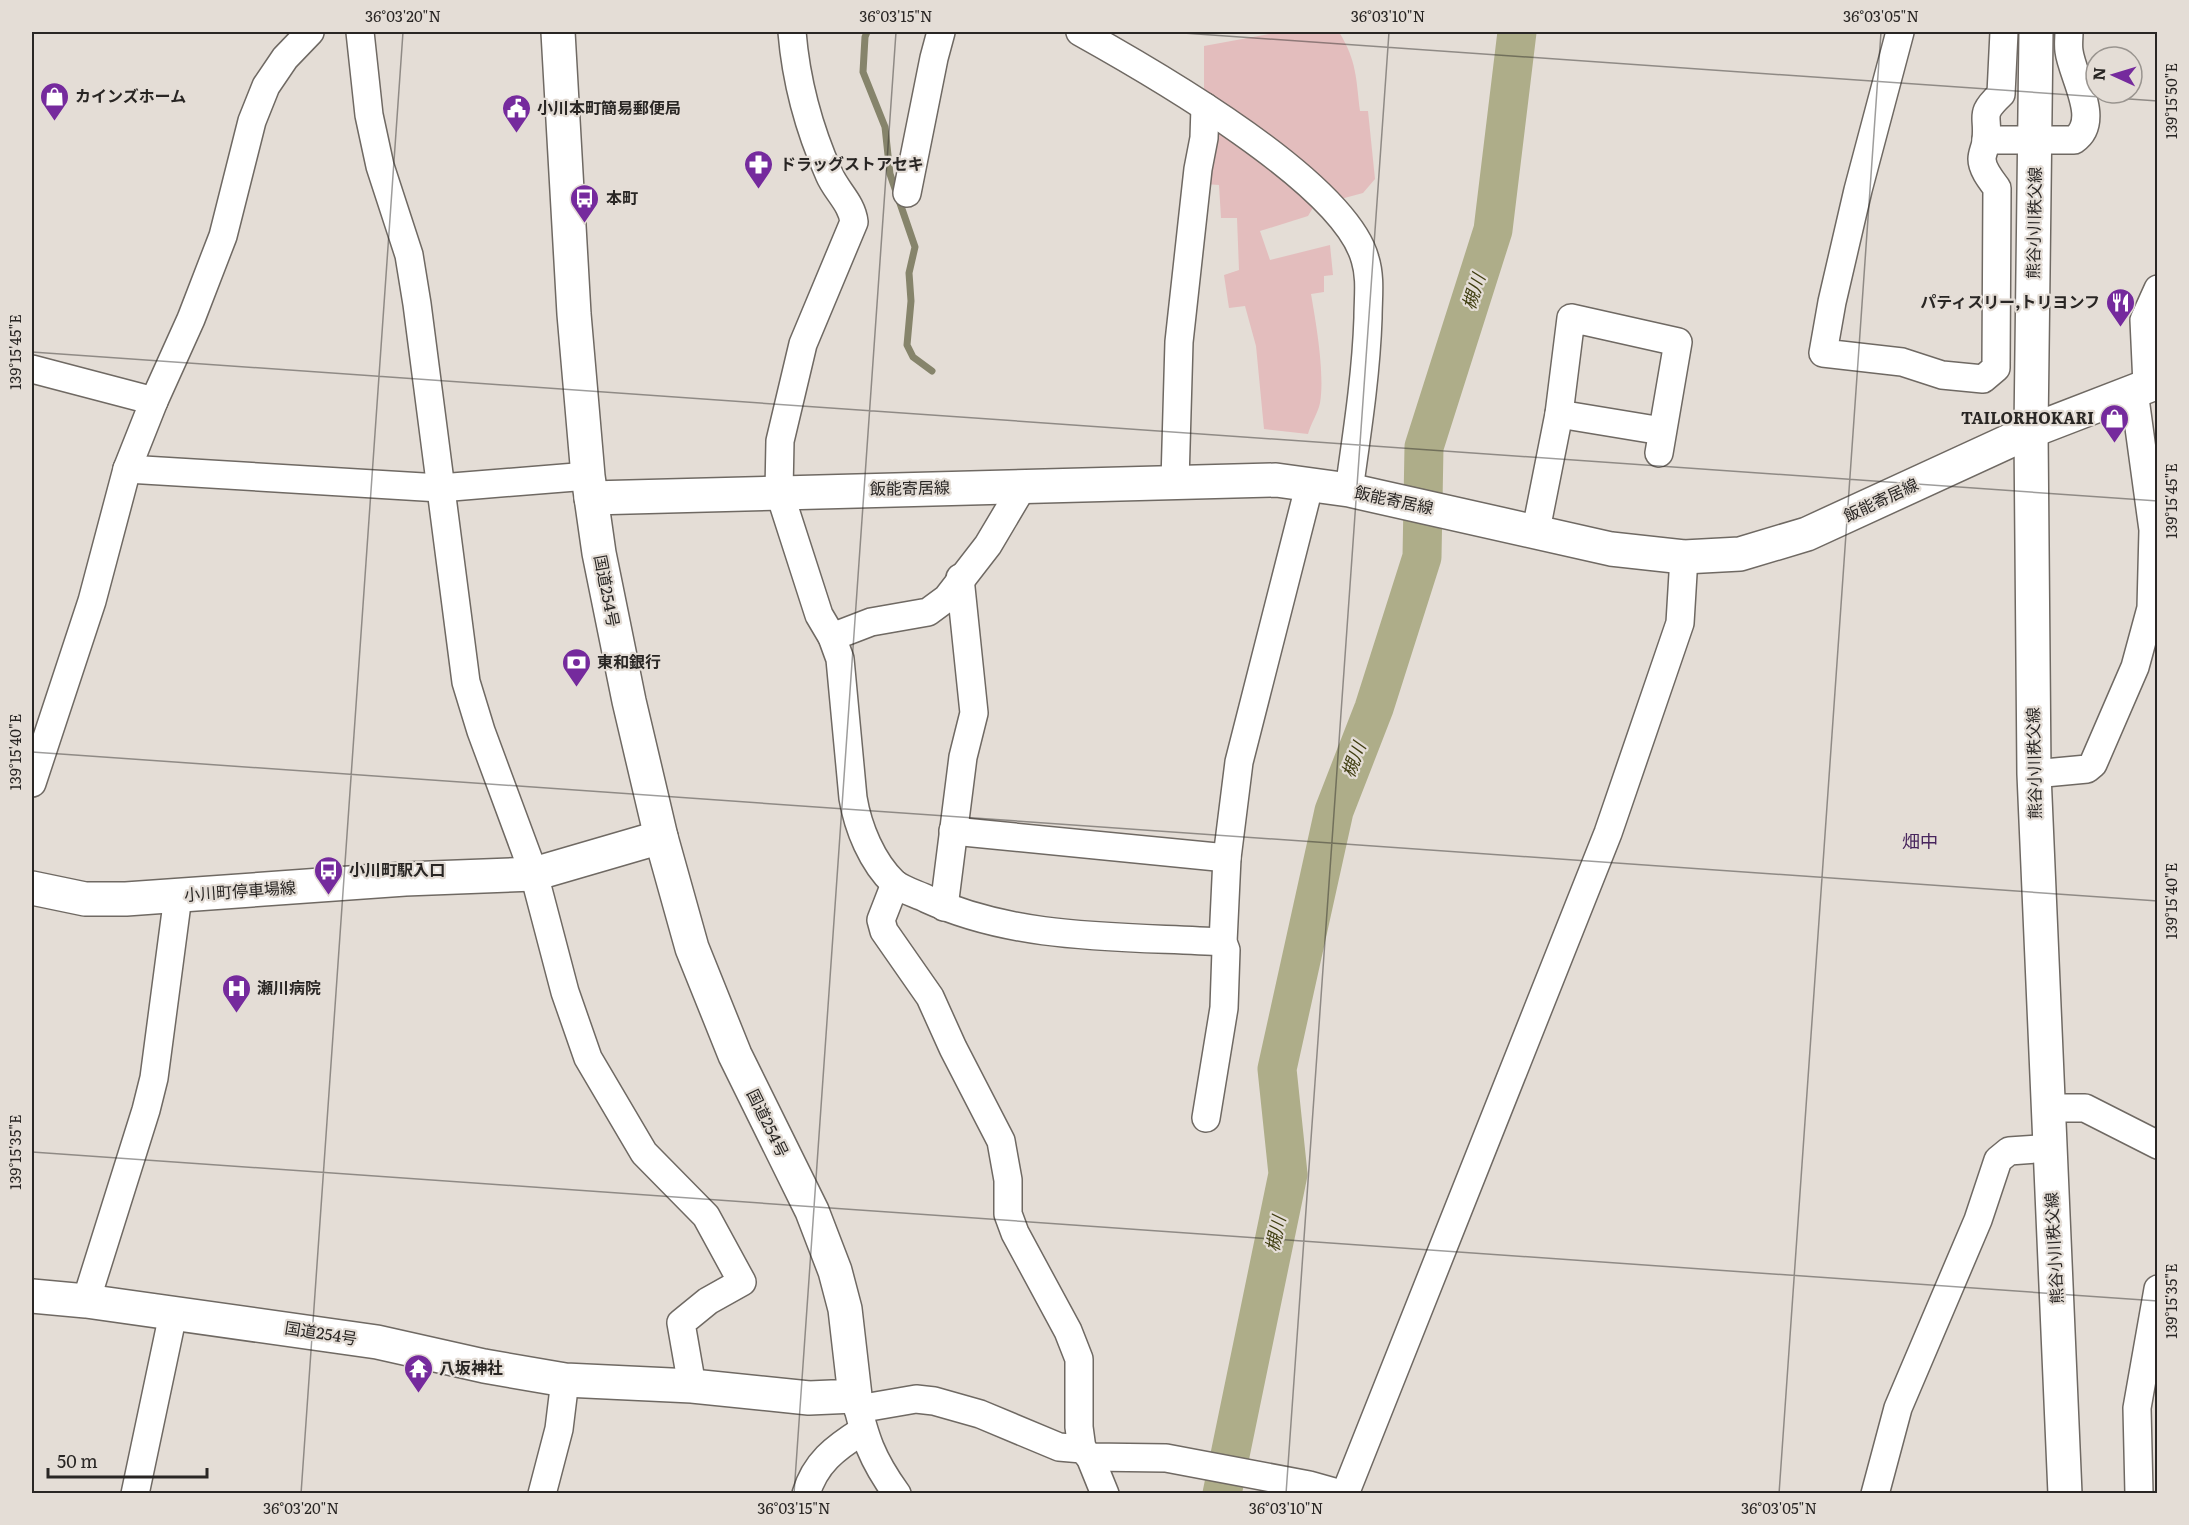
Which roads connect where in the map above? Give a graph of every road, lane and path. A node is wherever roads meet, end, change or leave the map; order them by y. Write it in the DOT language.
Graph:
graph roads {
  1 [pos="310,32"];
  2 [pos="360,32"];
  3 [pos="558,32"];
  4 [pos="792,32"];
  5 [pos="941,32"];
  6 [pos="1080,32"];
  7 [pos="1900,32"];
  8 [pos="2004,32"];
  9 [pos="2036,32"];
  10 [pos="2069,32"];
  11 [pos="1205,107"];
  12 [pos="1986,140"];
  13 [pos="2035,141"];
  14 [pos="908,193"];
  15 [pos="2157,288"];
  16 [pos="32,369"];
  17 [pos="2146,386"];
  18 [pos="154,401"];
  19 [pos="1559,414"];
  20 [pos="2031,431"];
  21 [pos="127,469"];
  22 [pos="1175,481"];
  23 [pos="1310,483"];
  24 [pos="1023,486"];
  25 [pos="589,487"];
  26 [pos="440,488"];
  27 [pos="779,491"];
  28 [pos="1360,492"];
  29 [pos="1536,530"];
  30 [pos="1684,557"];
  31 [pos="960,578"];
  32 [pos="832,637"];
  33 [pos="2034,774"];
  34 [pos="32,783"];
  35 [pos="953,831"];
  36 [pos="661,837"];
  37 [pos="1227,858"];
  38 [pos="534,874"];
  39 [pos="895,884"];
  40 [pos="32,888"];
  41 [pos="178,896"];
  42 [pos="944,907"];
  43 [pos="1223,942"];
  44 [pos="2048,1107"];
  45 [pos="1206,1118"];
  46 [pos="2157,1145"];
  47 [pos="2050,1148"];
  48 [pos="2157,1288"];
  49 [pos="32,1296"];
  50 [pos="86,1301"];
  51 [pos="173,1314"];
  52 [pos="565,1380"];
  53 [pos="692,1386"];
  54 [pos="858,1412"];
  55 [pos="1086,1453"];
  56 [pos="135,1494"];
  57 [pos="542,1494"];
  58 [pos="806,1494"];
  59 [pos="897,1494"];
  60 [pos="1105,1494"];
  61 [pos="1343,1494"];
  62 [pos="1875,1494"];
  63 [pos="2065,1494"];
  64 [pos="2139,1494"];
  1 -- 18 [label="street"];
  2 -- 26 [label="street"];
  3 -- 25 [label="main road, 国道254号"];
  4 -- 27 [label="street"];
  5 -- 14 [label="street"];
  6 -- 11 [label="street"];
  7 -- 12 [label="street"];
  8 -- 12 [label="street"];
  9 -- 13 [label="main road, 熊谷小川秩父線"];
  10 -- 13 [label="street"];
  11 -- 22 [label="street"];
  11 -- 28 [label="street"];
  12 -- 13 [label="street"];
  13 -- 20 [label="main road, 熊谷小川秩父線"];
  15 -- 17 [label="street"];
  16 -- 18 [label="street"];
  17 -- 20 [label="main road, 飯能寄居線"];
  17 -- 33 [label="street"];
  18 -- 21 [label="street"];
  19 -- 19 [label="street"];
  19 -- 29 [label="street"];
  20 -- 30 [label="main road, 飯能寄居線"];
  20 -- 33 [label="main road, 熊谷小川秩父線"];
  21 -- 26 [label="street"];
  21 -- 34 [label="street"];
  22 -- 23 [label="main road, 飯能寄居線"];
  22 -- 24 [label="main road, 飯能寄居線"];
  23 -- 28 [label="main road, 飯能寄居線"];
  23 -- 37 [label="street"];
  24 -- 27 [label="main road, 飯能寄居線"];
  24 -- 31 [label="street"];
  25 -- 26 [label="street"];
  25 -- 27 [label="main road, 飯能寄居線"];
  25 -- 36 [label="main road, 国道254号"];
  26 -- 38 [label="street"];
  27 -- 32 [label="street"];
  28 -- 29 [label="main road, 飯能寄居線"];
  29 -- 30 [label="main road, 飯能寄居線"];
  30 -- 61 [label="street"];
  31 -- 32 [label="street"];
  31 -- 35 [label="street"];
  32 -- 39 [label="street"];
  33 -- 44 [label="main road, 熊谷小川秩父線"];
  35 -- 37 [label="street"];
  35 -- 42 [label="street"];
  36 -- 38 [label="main road, 小川町停車場線"];
  36 -- 54 [label="main road, 国道254号"];
  37 -- 43 [label="street"];
  38 -- 41 [label="main road, 小川町停車場線"];
  38 -- 53 [label="street"];
  39 -- 42 [label="street"];
  39 -- 55 [label="street"];
  40 -- 41 [label="main road, 小川町停車場線"];
  41 -- 50 [label="street"];
  42 -- 43 [label="street"];
  43 -- 45 [label="street"];
  44 -- 46 [label="street"];
  44 -- 47 [label="main road, 熊谷小川秩父線"];
  47 -- 62 [label="street"];
  47 -- 63 [label="main road, 熊谷小川秩父線"];
  48 -- 64 [label="street"];
  49 -- 50 [label="main road, 国道254号"];
  50 -- 51 [label="main road, 国道254号"];
  51 -- 52 [label="main road, 国道254号"];
  51 -- 56 [label="street"];
  52 -- 53 [label="main road, 国道254号"];
  52 -- 57 [label="street"];
  53 -- 54 [label="main road, 国道254号"];
  54 -- 55 [label="street"];
  54 -- 58 [label="street"];
  54 -- 59 [label="street"];
  55 -- 60 [label="street"];
  55 -- 61 [label="street"];
}
